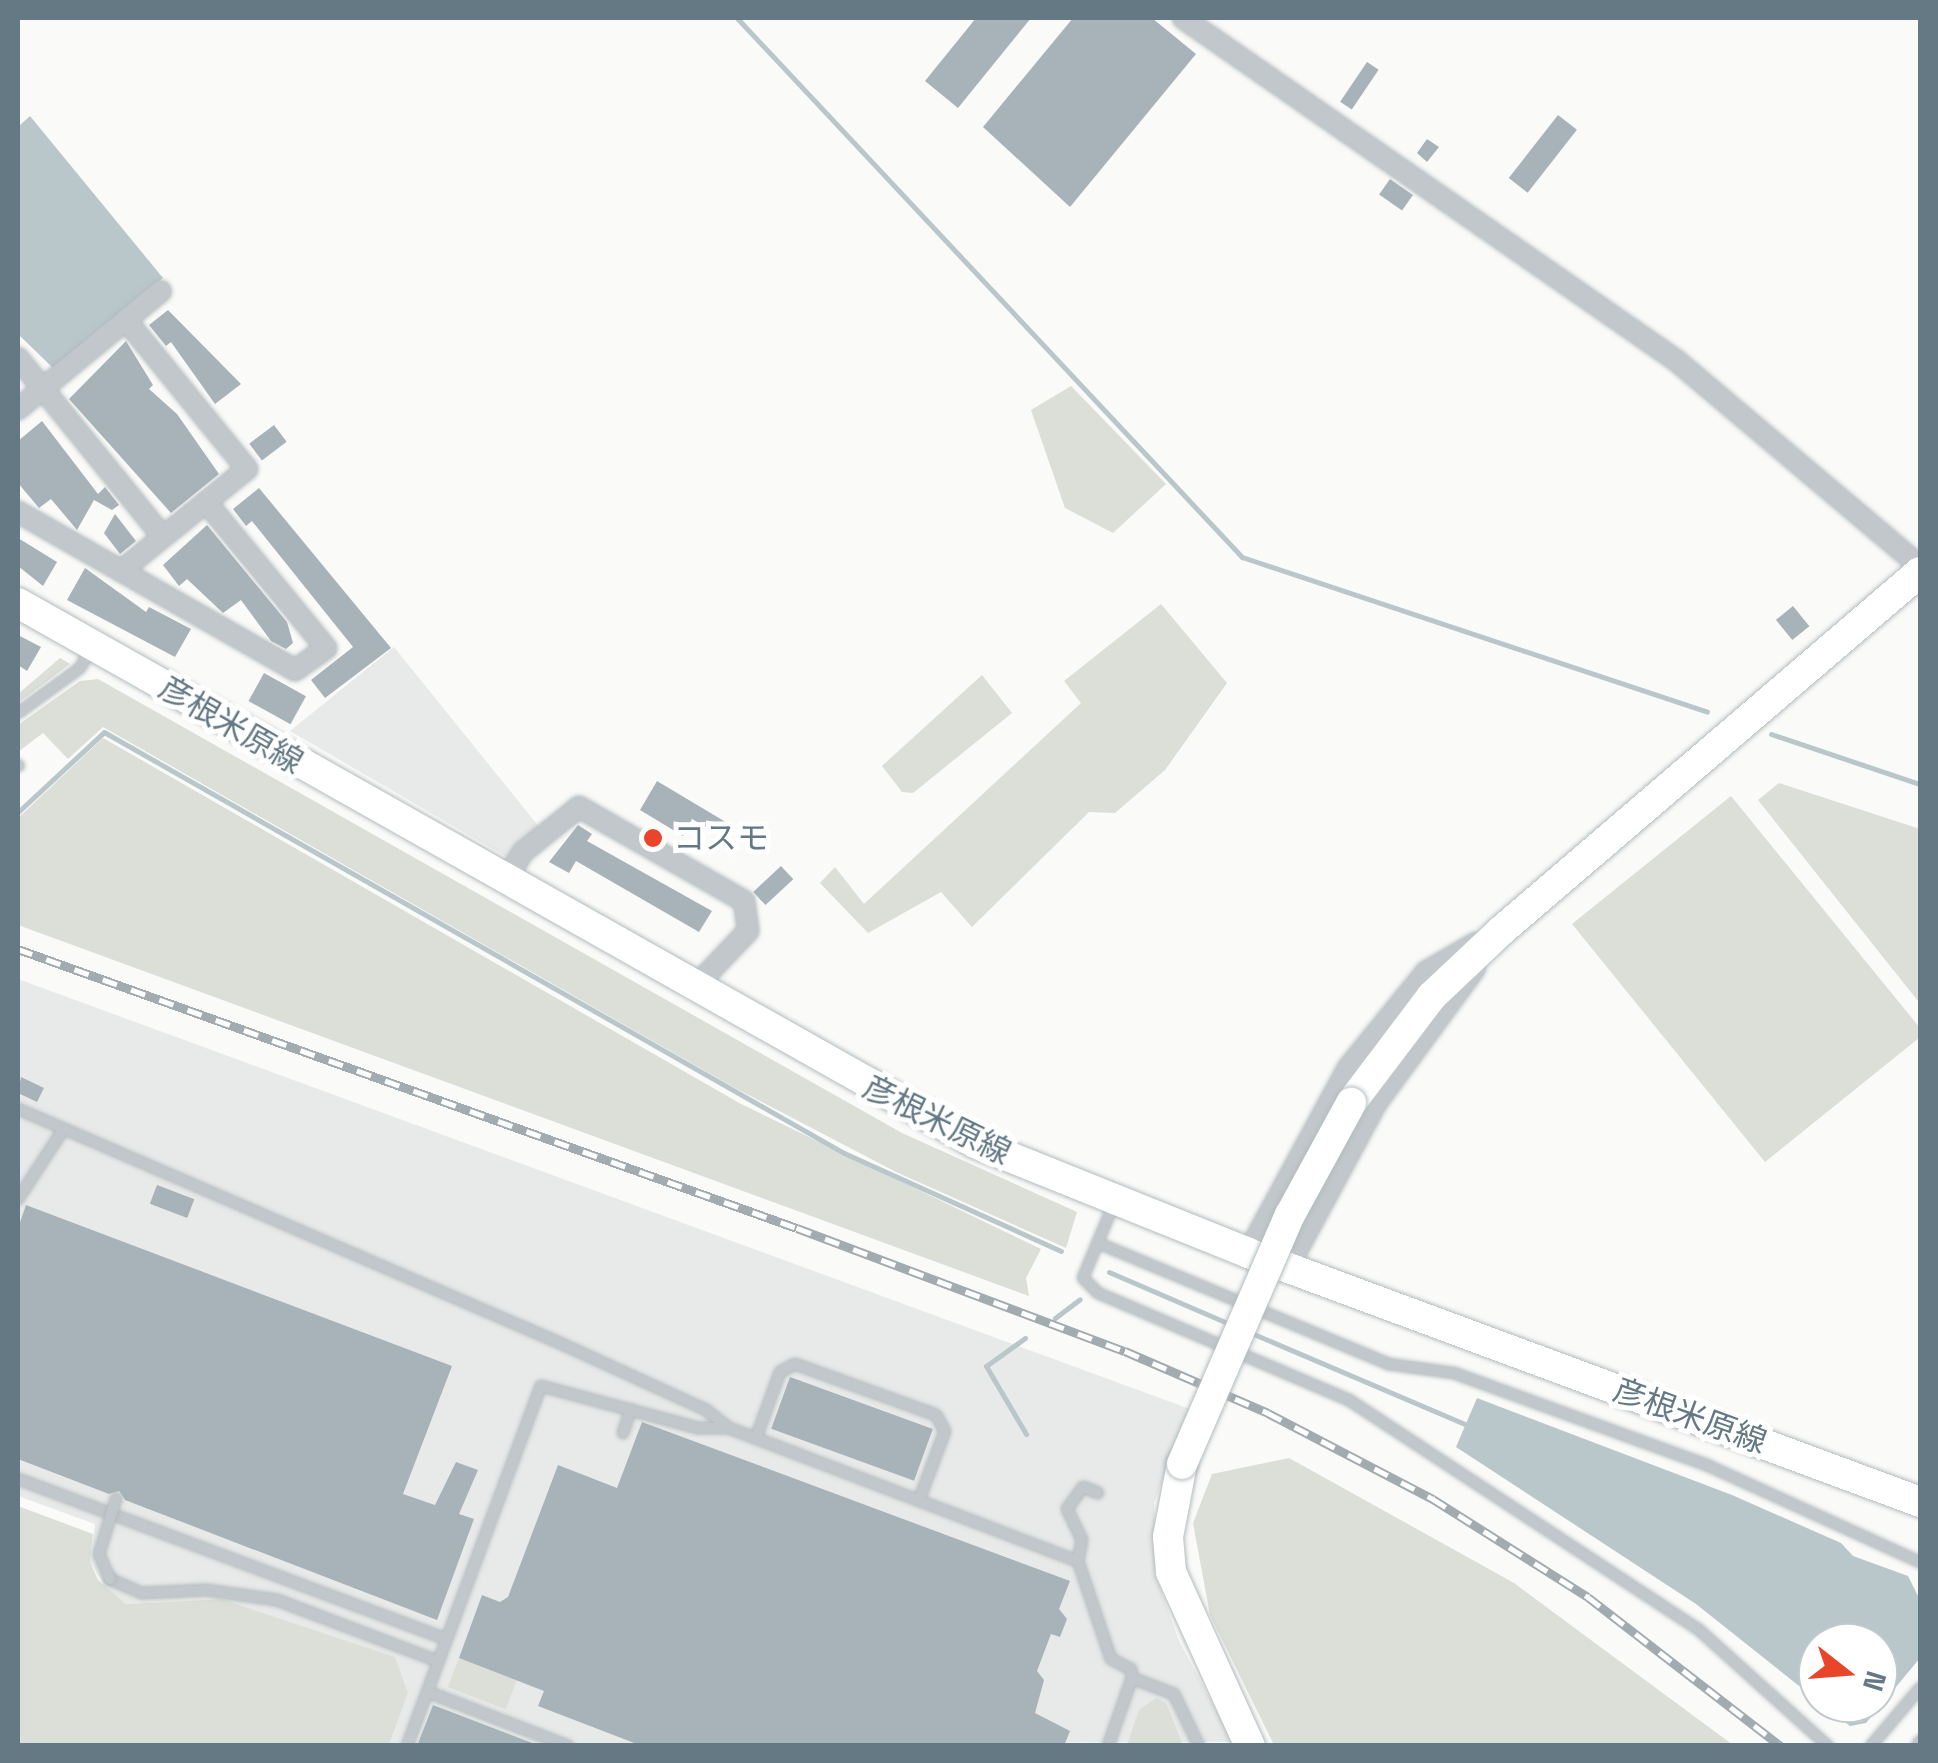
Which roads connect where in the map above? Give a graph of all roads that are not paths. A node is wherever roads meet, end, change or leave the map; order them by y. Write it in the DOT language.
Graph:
graph roads {
  1 [pos="1183,18"];
  2 [pos="161,291"];
  3 [pos="126,320"];
  4 [pos="18,358"];
  5 [pos="42,388"];
  6 [pos="18,409"];
  7 [pos="206,502"];
  8 [pos="18,512"];
  9 [pos="163,537"];
  10 [pos="1920,569"];
  11 [pos="121,572"];
  12 [pos="18,603"];
  13 [pos="93,646"];
  14 [pos="18,713"];
  15 [pos="506,880"];
  16 [pos="1502,930"];
  17 [pos="694,988"];
  18 [pos="18,1109"];
  19 [pos="61,1132"];
  20 [pos="18,1199"];
  21 [pos="1116,1200"];
  22 [pos="1098,1243"];
  23 [pos="1248,1253"];
  24 [pos="1288,1267"];
  25 [pos="631,1409"];
  26 [pos="730,1428"];
  27 [pos="623,1433"];
  28 [pos="756,1438"];
  29 [pos="18,1479"];
  30 [pos="1098,1493"];
  31 [pos="116,1499"];
  32 [pos="919,1500"];
  33 [pos="1920,1502"];
  34 [pos="1078,1560"];
  35 [pos="1920,1562"];
  36 [pos="446,1640"];
  37 [pos="438,1660"];
  38 [pos="1132,1678"];
  39 [pos="1920,1688"];
  40 [pos="428,1692"];
  41 [pos="407,1746"];
  42 [pos="568,1746"];
  43 [pos="1108,1746"];
  44 [pos="1199,1746"];
  45 [pos="1250,1746"];
  46 [pos="1828,1746"];
  47 [pos="1871,1746"];
  1 -- 10 [label="street"];
  2 -- 3 [label="street"];
  3 -- 5 [label="street"];
  3 -- 7 [label="street"];
  4 -- 5 [label="street"];
  5 -- 6 [label="street"];
  5 -- 9 [label="street"];
  7 -- 9 [label="street"];
  7 -- 11 [label="street"];
  8 -- 11 [label="street"];
  9 -- 11 [label="street"];
  10 -- 16 [label="main road"];
  12 -- 13 [label="main road, 彦根米原線"];
  13 -- 14 [label="lane"];
  13 -- 15 [label="main road, 彦根米原線"];
  15 -- 17 [label="main road, 彦根米原線"];
  15 -- 17 [label="street"];
  16 -- 23 [label="street"];
  16 -- 24 [label="street"];
  16 -- 45 [label="main road, bridge"];
  17 -- 21 [label="main road, 彦根米原線"];
  18 -- 19 [label="lane"];
  19 -- 20 [label="lane"];
  19 -- 26 [label="lane"];
  21 -- 22 [label="lane"];
  21 -- 23 [label="main road, 彦根米原線"];
  22 -- 35 [label="lane"];
  22 -- 46 [label="lane"];
  23 -- 24 [label="main road, 彦根米原線"];
  24 -- 33 [label="main road, 彦根米原線"];
  25 -- 26 [label="lane"];
  25 -- 27 [label="lane"];
  25 -- 36 [label="lane"];
  26 -- 28 [label="lane"];
  28 -- 32 [label="lane"];
  28 -- 32 [label="lane"];
  29 -- 36 [label="lane"];
  30 -- 34 [label="lane"];
  31 -- 37 [label="lane, bridge"];
  32 -- 34 [label="lane"];
  34 -- 38 [label="lane"];
  36 -- 37 [label="lane"];
  37 -- 40 [label="lane"];
  38 -- 43 [label="lane"];
  38 -- 44 [label="lane"];
  39 -- 47 [label="lane"];
  40 -- 41 [label="lane"];
  40 -- 42 [label="lane"];
}
